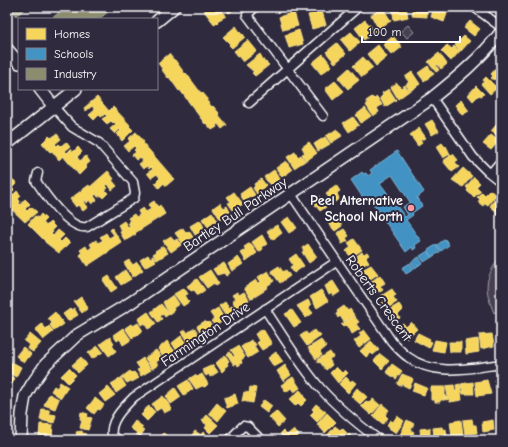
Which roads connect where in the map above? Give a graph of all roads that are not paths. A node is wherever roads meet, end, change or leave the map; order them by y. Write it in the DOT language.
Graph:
graph roads {
  1 [pos="174,7"];
  2 [pos="255,7"];
  3 [pos="358,7"];
  4 [pos="474,7"];
  5 [pos="158,20"];
  6 [pos="501,27"];
  7 [pos="501,32"];
  8 [pos="7,49"];
  9 [pos="18,63"];
  10 [pos="287,69"];
  11 [pos="41,90"];
  12 [pos="75,90"];
  13 [pos="432,98"];
  14 [pos="249,103"];
  15 [pos="54,107"];
  16 [pos="323,116"];
  17 [pos="7,144"];
  18 [pos="501,161"];
  19 [pos="38,173"];
  20 [pos="491,173"];
  21 [pos="501,182"];
  22 [pos="291,194"];
  23 [pos="336,262"];
  24 [pos="265,309"];
  25 [pos="501,364"];
  26 [pos="21,440"];
  27 [pos="119,440"];
  28 [pos="229,440"];
  29 [pos="261,440"];
  30 [pos="379,440"];
  1 -- 5 [label="street"];
  2 -- 10 [label="street"];
  3 -- 10 [label="street"];
  4 -- 6 [label="street"];
  7 -- 13 [label="street, Bartley Bull Parkway"];
  8 -- 9 [label="street"];
  10 -- 14 [label="street"];
  10 -- 16 [label="street"];
  11 -- 15 [label="street"];
  12 -- 15 [label="street"];
  13 -- 20 [label="street"];
  13 -- 22 [label="street, Bartley Bull Parkway"];
  15 -- 17 [label="street"];
  15 -- 19 [label="street"];
  18 -- 20 [label="street"];
  20 -- 21 [label="street"];
  22 -- 23 [label="street, Roberts Crescent"];
  22 -- 26 [label="street, Bartley Bull Parkway"];
  23 -- 24 [label="street, Farmington Drive"];
  23 -- 25 [label="street, Roberts Crescent"];
  24 -- 27 [label="street, Farmington Drive"];
  24 -- 30 [label="street"];
  28 -- 29 [label="street"];
}
